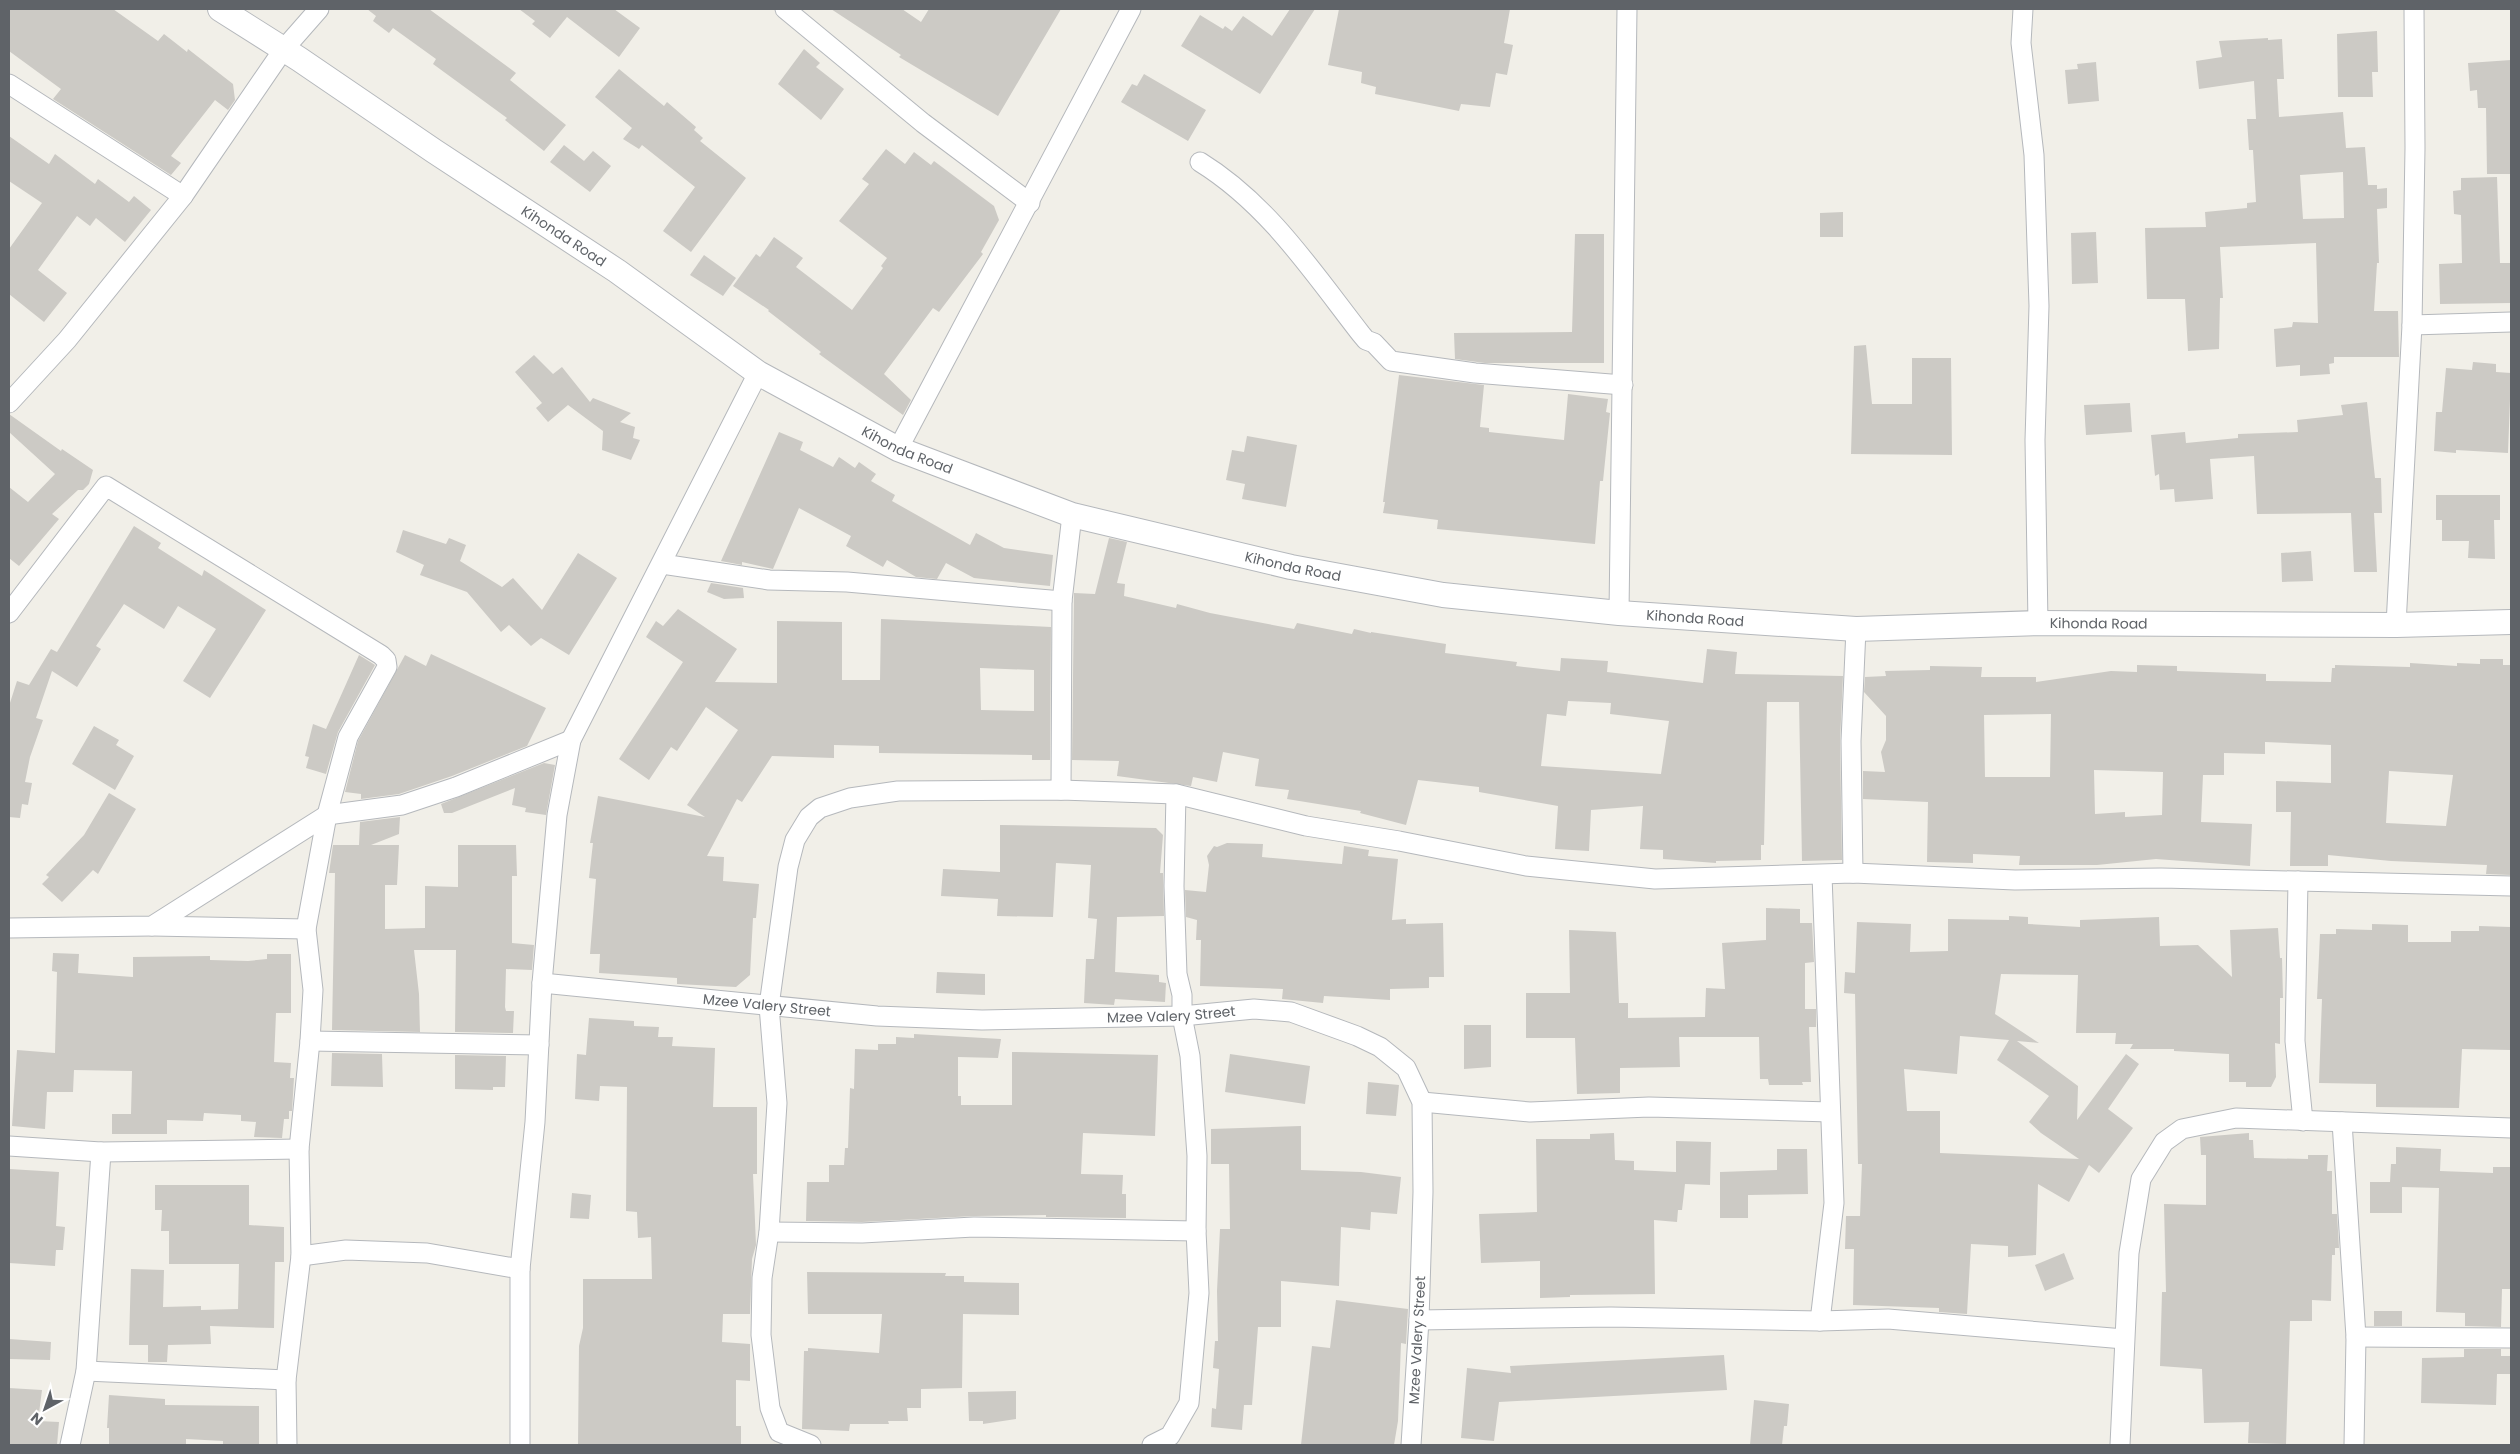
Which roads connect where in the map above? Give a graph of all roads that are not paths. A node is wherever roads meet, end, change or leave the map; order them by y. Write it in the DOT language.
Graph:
graph roads {
  1 [pos="220,9"];
  2 [pos="319,9"];
  3 [pos="785,9"];
  4 [pos="1131,9"];
  5 [pos="1627,9"];
  6 [pos="2023,9"];
  7 [pos="2414,9"];
  8 [pos="283,50"];
  9 [pos="9,84"];
  10 [pos="1200,162"];
  11 [pos="183,196"];
  12 [pos="1030,203"];
  13 [pos="2511,322"];
  14 [pos="2412,324"];
  15 [pos="758,373"];
  16 [pos="1623,384"];
  17 [pos="9,403"];
  18 [pos="898,449"];
  19 [pos="1072,515"];
  20 [pos="662,564"];
  21 [pos="1062,601"];
  22 [pos="9,613"];
  23 [pos="1619,613"];
  24 [pos="2511,622"];
  25 [pos="2038,623"];
  26 [pos="2396,625"];
  27 [pos="1856,629"];
  28 [pos="571,740"];
  29 [pos="1060,790"];
  30 [pos="1176,794"];
  31 [pos="327,815"];
  32 [pos="1853,873"];
  33 [pos="1822,875"];
  34 [pos="2298,881"];
  35 [pos="2511,886"];
  36 [pos="152,926"];
  37 [pos="9,928"];
  38 [pos="306,930"];
  39 [pos="542,983"];
  40 [pos="769,1006"];
  41 [pos="1182,1016"];
  42 [pos="310,1041"];
  43 [pos="539,1045"];
  44 [pos="1422,1102"];
  45 [pos="1830,1112"];
  46 [pos="2303,1121"];
  47 [pos="2342,1122"];
  48 [pos="2511,1128"];
  49 [pos="9,1146"];
  50 [pos="298,1149"];
  51 [pos="101,1152"];
  52 [pos="1196,1231"];
  53 [pos="769,1232"];
  54 [pos="301,1256"];
  55 [pos="520,1269"];
  56 [pos="1419,1320"];
  57 [pos="1820,1321"];
  58 [pos="2356,1337"];
  59 [pos="2511,1338"];
  60 [pos="2124,1339"];
  61 [pos="86,1371"];
  62 [pos="286,1380"];
  63 [pos="70,1445"];
  64 [pos="287,1445"];
  65 [pos="520,1445"];
  66 [pos="811,1445"];
  67 [pos="1152,1445"];
  68 [pos="1411,1445"];
  69 [pos="2120,1445"];
  70 [pos="2354,1445"];
  1 -- 8 [label="street, Kihonda Road"];
  2 -- 8 [label="street"];
  3 -- 12 [label="street"];
  4 -- 12 [label="street"];
  5 -- 16 [label="street"];
  6 -- 25 [label="street"];
  7 -- 14 [label="street"];
  8 -- 11 [label="street"];
  8 -- 15 [label="street, Kihonda Road"];
  9 -- 11 [label="street"];
  10 -- 16 [label="street"];
  11 -- 17 [label="street"];
  12 -- 18 [label="street"];
  13 -- 14 [label="street"];
  14 -- 26 [label="street"];
  15 -- 18 [label="street, Kihonda Road"];
  15 -- 20 [label="street"];
  16 -- 23 [label="street"];
  18 -- 19 [label="street, Kihonda Road"];
  19 -- 21 [label="street"];
  19 -- 23 [label="street, Kihonda Road"];
  20 -- 21 [label="street"];
  20 -- 28 [label="street"];
  21 -- 29 [label="street"];
  22 -- 31 [label="street"];
  23 -- 27 [label="street, Kihonda Road"];
  24 -- 26 [label="street, Kihonda Road"];
  25 -- 26 [label="street, Kihonda Road"];
  25 -- 27 [label="street, Kihonda Road"];
  27 -- 32 [label="street"];
  28 -- 31 [label="street"];
  28 -- 39 [label="street"];
  29 -- 30 [label="street"];
  29 -- 40 [label="street"];
  30 -- 33 [label="street"];
  30 -- 41 [label="street"];
  31 -- 36 [label="street"];
  31 -- 38 [label="street"];
  32 -- 33 [label="street"];
  32 -- 34 [label="street"];
  33 -- 45 [label="street"];
  34 -- 35 [label="street"];
  34 -- 46 [label="street"];
  36 -- 37 [label="street"];
  36 -- 38 [label="street"];
  38 -- 42 [label="street"];
  39 -- 40 [label="street, Mzee Valery Street"];
  39 -- 43 [label="street"];
  40 -- 41 [label="street, Mzee Valery Street"];
  40 -- 53 [label="street"];
  41 -- 44 [label="street, Mzee Valery Street"];
  41 -- 52 [label="street"];
  42 -- 43 [label="street"];
  42 -- 50 [label="street"];
  43 -- 55 [label="street"];
  44 -- 45 [label="street"];
  44 -- 56 [label="street, Mzee Valery Street"];
  45 -- 57 [label="street"];
  46 -- 47 [label="street"];
  46 -- 60 [label="street"];
  47 -- 48 [label="street"];
  47 -- 58 [label="street"];
  49 -- 51 [label="street"];
  50 -- 51 [label="street"];
  50 -- 54 [label="street"];
  51 -- 61 [label="street"];
  52 -- 53 [label="street"];
  52 -- 67 [label="street"];
  53 -- 66 [label="street"];
  54 -- 55 [label="street"];
  54 -- 62 [label="street"];
  55 -- 65 [label="street"];
  56 -- 57 [label="street"];
  56 -- 68 [label="street, Mzee Valery Street"];
  57 -- 60 [label="street"];
  58 -- 59 [label="street"];
  58 -- 70 [label="street"];
  60 -- 69 [label="street"];
  61 -- 62 [label="street"];
  61 -- 63 [label="street"];
  62 -- 64 [label="street"];
}
